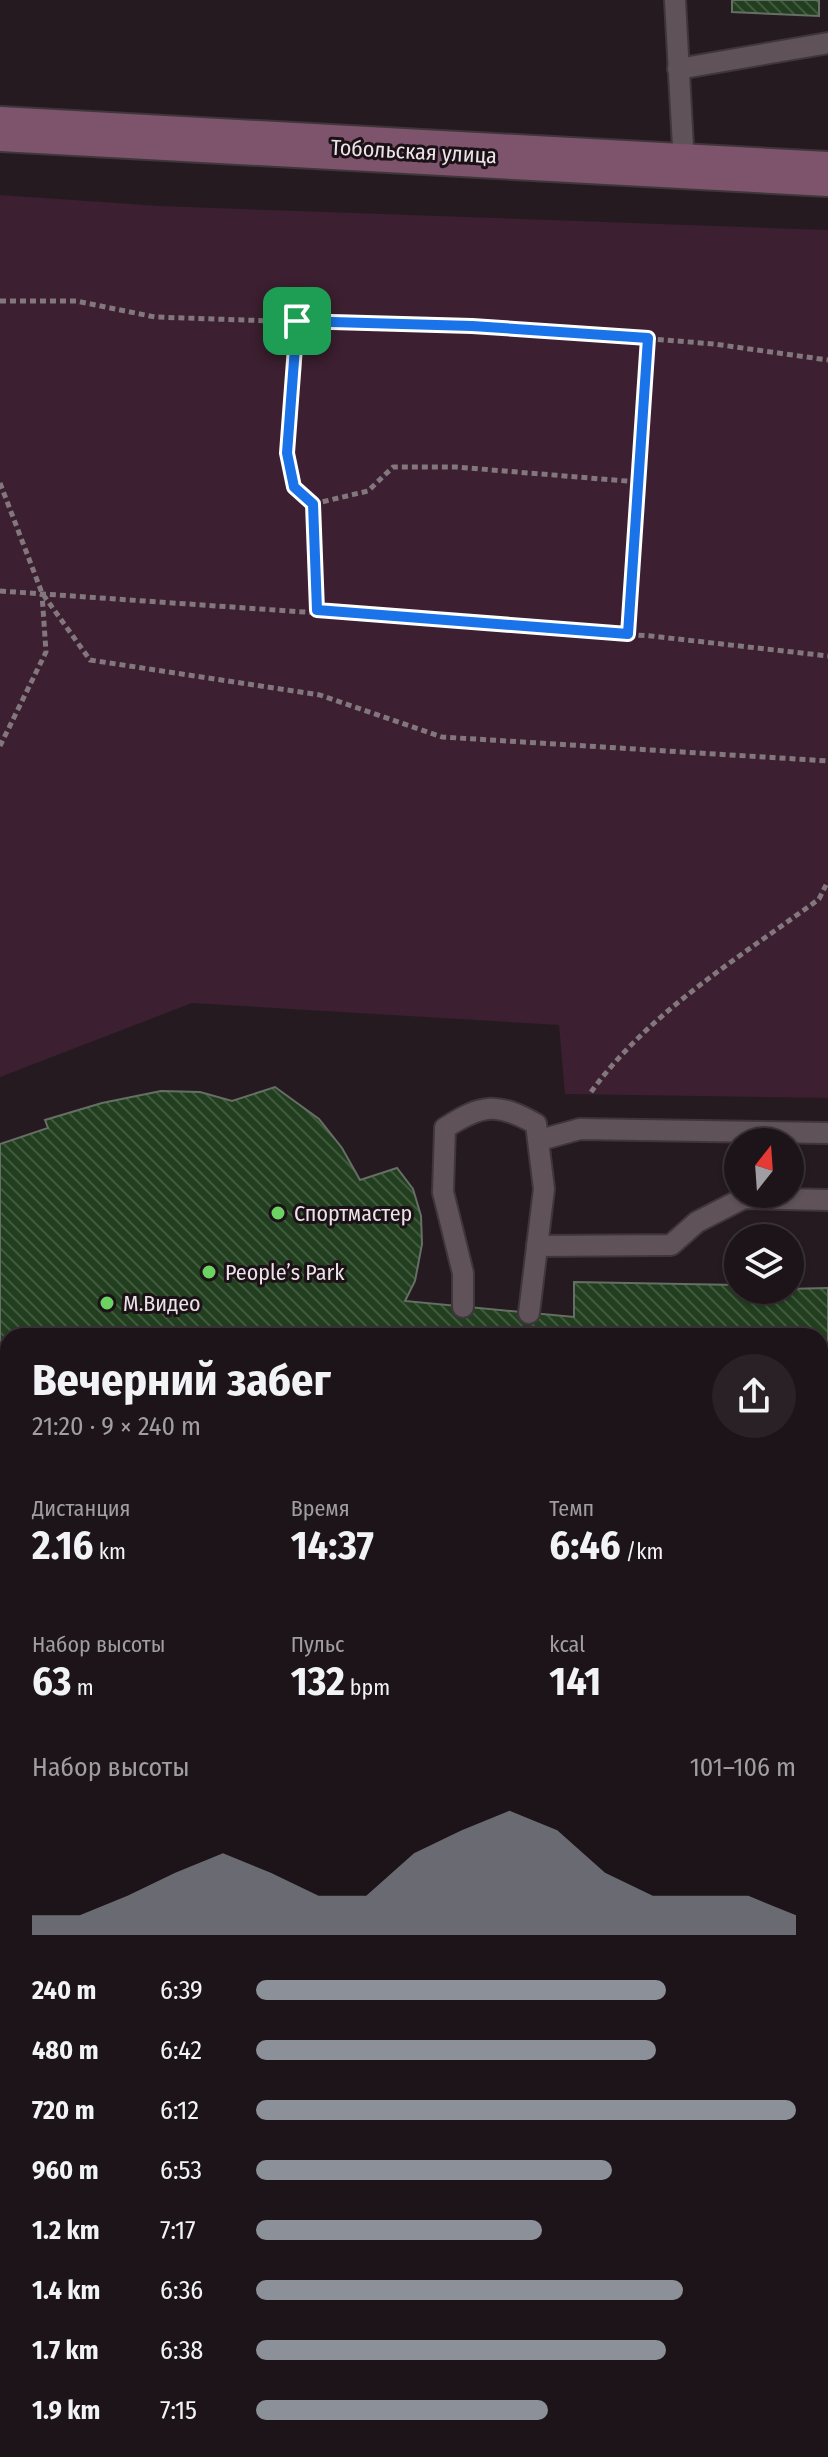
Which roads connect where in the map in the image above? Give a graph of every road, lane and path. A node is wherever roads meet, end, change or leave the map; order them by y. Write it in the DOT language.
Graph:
graph roads {
  1 [pos="675,0"];
  2 [pos="828,43"];
  3 [pos="678,69"];
  4 [pos="0,129"];
  5 [pos="684,165"];
  6 [pos="828,174"];
  7 [pos="0,301"];
  8 [pos="297,321"];
  9 [pos="648,338"];
  10 [pos="828,360"];
  11 [pos="638,482"];
  12 [pos="0,483"];
  13 [pos="313,504"];
  14 [pos="0,591"];
  15 [pos="42,593"];
  16 [pos="317,610"];
  17 [pos="628,634"];
  18 [pos="828,656"];
  19 [pos="0,746"];
  20 [pos="828,761"];
  21 [pos="828,881"];
  22 [pos="591,1092"];
  23 [pos="828,1133"];
  24 [pos="540,1140"];
  25 [pos="828,1200"];
  26 [pos="537,1246"];
  27 [pos="463,1307"];
  28 [pos="529,1313"];
  1 -- 3 [label="lane"];
  2 -- 3 [label="lane"];
  3 -- 5 [label="lane"];
  4 -- 5 [label="main road, Тобольская улица"];
  5 -- 6 [label="main road, Тобольская улица"];
  7 -- 8 [label="path"];
  8 -- 9 [label="path"];
  8 -- 13 [label="path"];
  9 -- 10 [label="path"];
  9 -- 11 [label="path"];
  11 -- 13 [label="path"];
  11 -- 17 [label="path"];
  12 -- 15 [label="path"];
  13 -- 16 [label="path"];
  14 -- 15 [label="path"];
  15 -- 16 [label="path"];
  15 -- 19 [label="path"];
  15 -- 20 [label="path"];
  16 -- 17 [label="path"];
  17 -- 18 [label="path"];
  21 -- 22 [label="path"];
  23 -- 24 [label="lane"];
  24 -- 26 [label="lane"];
  24 -- 27 [label="lane"];
  25 -- 26 [label="lane"];
  26 -- 28 [label="lane"];
}
